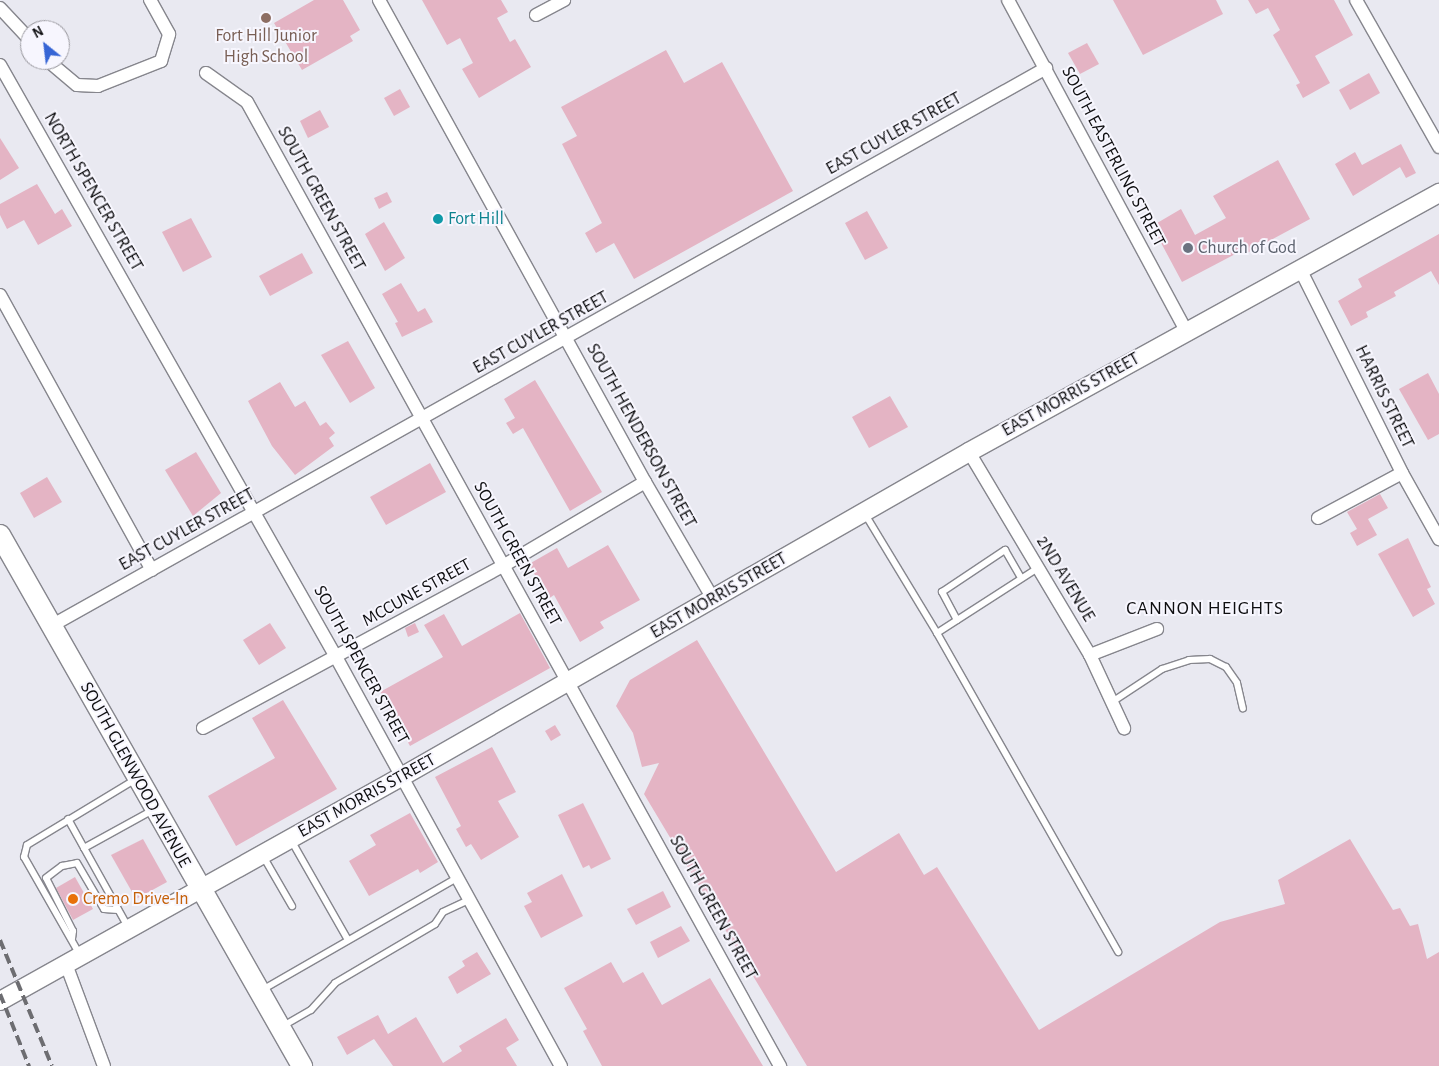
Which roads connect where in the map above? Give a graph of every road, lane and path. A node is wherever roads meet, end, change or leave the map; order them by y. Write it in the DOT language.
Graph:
graph roads {
  1 [pos="150,0"];
  2 [pos="379,0"];
  3 [pos="564,0"];
  4 [pos="1008,0"];
  5 [pos="1356,0"];
  6 [pos="0,8"];
  7 [pos="536,15"];
  8 [pos="20,29"];
  9 [pos="0,65"];
  10 [pos="1046,68"];
  11 [pos="59,70"];
  12 [pos="206,74"];
  13 [pos="1439,147"];
  14 [pos="1439,193"];
  15 [pos="1300,269"];
  16 [pos="0,296"];
  17 [pos="1186,331"];
  18 [pos="155,336"];
  19 [pos="567,339"];
  20 [pos="423,419"];
  21 [pos="969,452"];
  22 [pos="1402,473"];
  23 [pos="645,482"];
  24 [pos="255,512"];
  25 [pos="864,513"];
  26 [pos="1318,518"];
  27 [pos="0,535"];
  28 [pos="1439,539"];
  29 [pos="503,566"];
  30 [pos="1038,568"];
  31 [pos="152,570"];
  32 [pos="1021,578"];
  33 [pos="713,599"];
  34 [pos="957,620"];
  35 [pos="51,626"];
  36 [pos="1157,629"];
  37 [pos="937,633"];
  38 [pos="1090,655"];
  39 [pos="336,657"];
  40 [pos="568,681"];
  41 [pos="1112,702"];
  42 [pos="1243,708"];
  43 [pos="203,728"];
  44 [pos="1124,728"];
  45 [pos="403,776"];
  46 [pos="137,778"];
  47 [pos="154,809"];
  48 [pos="68,819"];
  49 [pos="291,839"];
  50 [pos="84,848"];
  51 [pos="262,855"];
  52 [pos="457,878"];
  53 [pos="200,890"];
  54 [pos="469,900"];
  55 [pos="292,906"];
  56 [pos="118,910"];
  57 [pos="129,930"];
  58 [pos="72,940"];
  59 [pos="348,940"];
  60 [pos="1118,952"];
  61 [pos="73,960"];
  62 [pos="259,992"];
  63 [pos="0,1001"];
  64 [pos="280,1028"];
  65 [pos="104,1066"];
  66 [pos="302,1066"];
  67 [pos="561,1066"];
  68 [pos="780,1066"];
  1 -- 11 [label="street"];
  2 -- 19 [label="street, SOUTH HENDERSON STREET"];
  3 -- 7 [label="street"];
  4 -- 10 [label="street, SOUTH EASTERLING STREET"];
  5 -- 13 [label="street"];
  6 -- 8 [label="street"];
  9 -- 18 [label="street, NORTH SPENCER STREET"];
  10 -- 17 [label="street, SOUTH EASTERLING STREET"];
  10 -- 19 [label="street, EAST CUYLER STREET"];
  12 -- 20 [label="street, SOUTH GREEN STREET"];
  14 -- 15 [label="main road, EAST MORRIS STREET"];
  15 -- 17 [label="main road, EAST MORRIS STREET"];
  15 -- 22 [label="street, HARRIS STREET"];
  16 -- 31 [label="street"];
  17 -- 21 [label="main road, EAST MORRIS STREET"];
  18 -- 24 [label="street, SOUTH SPENCER STREET"];
  19 -- 20 [label="street, EAST CUYLER STREET"];
  19 -- 23 [label="street, SOUTH HENDERSON STREET"];
  20 -- 24 [label="street, EAST CUYLER STREET"];
  20 -- 29 [label="street, SOUTH GREEN STREET"];
  21 -- 25 [label="main road, EAST MORRIS STREET"];
  21 -- 30 [label="street, 2ND AVENUE"];
  22 -- 26 [label="street"];
  22 -- 28 [label="street, HARRIS STREET"];
  23 -- 29 [label="street, MCCUNE STREET"];
  23 -- 33 [label="street, SOUTH HENDERSON STREET"];
  24 -- 31 [label="street, EAST CUYLER STREET"];
  24 -- 39 [label="street, SOUTH SPENCER STREET"];
  25 -- 33 [label="main road, EAST MORRIS STREET"];
  25 -- 37 [label="lane"];
  27 -- 35 [label="main road, SOUTH GLENWOOD AVENUE"];
  29 -- 39 [label="street, MCCUNE STREET"];
  29 -- 40 [label="street, SOUTH GREEN STREET"];
  30 -- 32 [label="lane"];
  30 -- 38 [label="street, 2ND AVENUE"];
  31 -- 35 [label="street, EAST CUYLER STREET"];
  32 -- 34 [label="lane"];
  32 -- 34 [label="lane"];
  33 -- 40 [label="main road, EAST MORRIS STREET"];
  34 -- 37 [label="lane"];
  35 -- 46 [label="main road, SOUTH GLENWOOD AVENUE"];
  36 -- 38 [label="street"];
  37 -- 60 [label="lane"];
  38 -- 41 [label="street, 2ND AVENUE"];
  39 -- 43 [label="street, MCCUNE STREET"];
  39 -- 45 [label="street, SOUTH SPENCER STREET"];
  40 -- 45 [label="main road, EAST MORRIS STREET"];
  40 -- 68 [label="street, SOUTH GREEN STREET"];
  41 -- 42 [label="lane"];
  41 -- 44 [label="street, 2ND AVENUE"];
  45 -- 49 [label="main road, EAST MORRIS STREET"];
  45 -- 52 [label="street, SOUTH SPENCER STREET"];
  46 -- 47 [label="main road, SOUTH GLENWOOD AVENUE"];
  46 -- 48 [label="lane"];
  47 -- 50 [label="lane"];
  47 -- 53 [label="main road, SOUTH GLENWOOD AVENUE"];
  48 -- 50 [label="lane"];
  48 -- 58 [label="lane"];
  49 -- 51 [label="main road, EAST MORRIS STREET"];
  49 -- 59 [label="lane"];
  50 -- 56 [label="lane"];
  51 -- 53 [label="main road, EAST MORRIS STREET"];
  51 -- 55 [label="lane"];
  52 -- 54 [label="street, SOUTH SPENCER STREET"];
  52 -- 59 [label="lane"];
  53 -- 57 [label="main road, EAST MORRIS STREET"];
  53 -- 62 [label="main road, SOUTH GLENWOOD AVENUE"];
  54 -- 64 [label="lane"];
  54 -- 67 [label="street, SOUTH SPENCER STREET"];
  56 -- 57 [label="lane"];
  56 -- 58 [label="lane"];
  57 -- 61 [label="main road, EAST MORRIS STREET"];
  58 -- 61 [label="lane"];
  59 -- 62 [label="lane"];
  61 -- 63 [label="main road, EAST MORRIS STREET"];
  61 -- 65 [label="street"];
  62 -- 64 [label="main road, SOUTH GLENWOOD AVENUE"];
  64 -- 66 [label="main road, SOUTH GLENWOOD AVENUE"];
}
